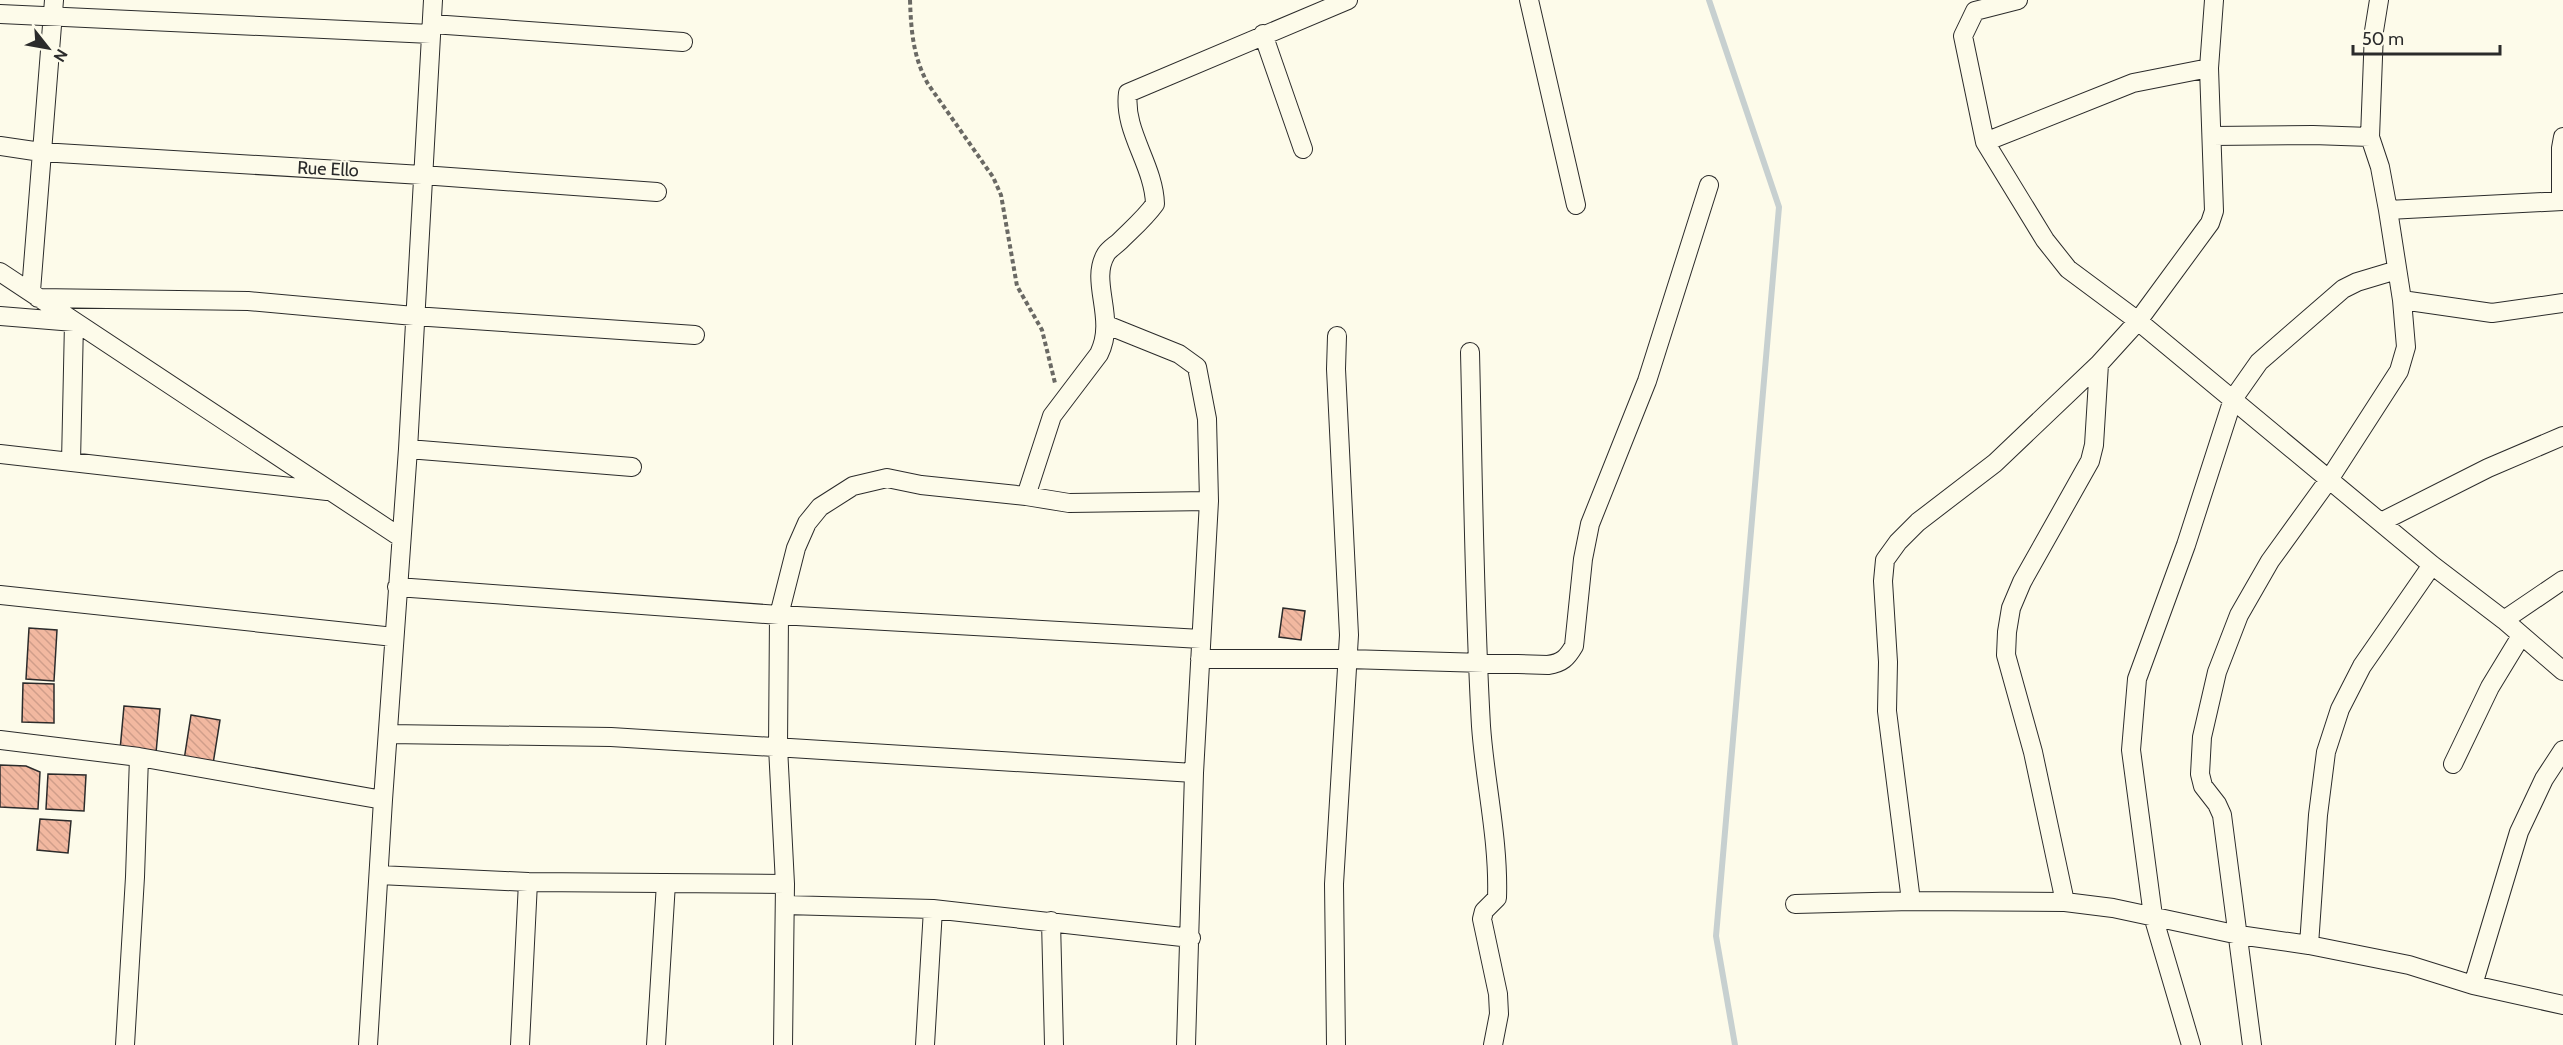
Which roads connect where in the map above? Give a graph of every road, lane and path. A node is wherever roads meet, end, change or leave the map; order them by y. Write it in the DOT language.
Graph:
graph roads {
  1 [pos="433,0"];
  2 [pos="910,0"];
  3 [pos="1529,0"];
  4 [pos="2018,0"];
  5 [pos="2214,0"];
  6 [pos="2379,0"];
  7 [pos="1339,2"];
  8 [pos="54,8"];
  9 [pos="0,14"];
  10 [pos="432,29"];
  11 [pos="1263,34"];
  12 [pos="683,42"];
  13 [pos="2209,68"];
  14 [pos="2212,136"];
  15 [pos="2370,137"];
  16 [pos="2563,137"];
  17 [pos="1985,142"];
  18 [pos="0,146"];
  19 [pos="1303,149"];
  20 [pos="41,152"];
  21 [pos="423,175"];
  22 [pos="1709,185"];
  23 [pos="657,192"];
  24 [pos="2562,201"];
  25 [pos="1576,205"];
  26 [pos="2388,210"];
  27 [pos="2397,270"];
  28 [pos="0,272"];
  29 [pos="34,295"];
  30 [pos="2402,300"];
  31 [pos="2563,303"];
  32 [pos="0,316"];
  33 [pos="414,316"];
  34 [pos="2138,321"];
  35 [pos="74,322"];
  36 [pos="1107,325"];
  37 [pos="695,335"];
  38 [pos="1337,336"];
  39 [pos="1470,352"];
  40 [pos="2099,364"];
  41 [pos="2233,399"];
  42 [pos="1052,416"];
  43 [pos="2563,436"];
  44 [pos="408,449"];
  45 [pos="0,454"];
  46 [pos="71,462"];
  47 [pos="632,467"];
  48 [pos="2330,477"];
  49 [pos="332,492"];
  50 [pos="1026,496"];
  51 [pos="1209,501"];
  52 [pos="2381,522"];
  53 [pos="400,537"];
  54 [pos="2432,565"];
  55 [pos="2563,580"];
  56 [pos="397,587"];
  57 [pos="0,595"];
  58 [pos="779,615"];
  59 [pos="2504,620"];
  60 [pos="2521,636"];
  61 [pos="394,637"];
  62 [pos="1201,639"];
  63 [pos="1200,659"];
  64 [pos="1348,659"];
  65 [pos="1478,662"];
  66 [pos="2563,671"];
  67 [pos="388,734"];
  68 [pos="0,740"];
  69 [pos="778,747"];
  70 [pos="2563,750"];
  71 [pos="140,757"];
  72 [pos="2453,764"];
  73 [pos="1194,773"];
  74 [pos="382,800"];
  75 [pos="379,875"];
  76 [pos="528,882"];
  77 [pos="666,883"];
  78 [pos="786,884"];
  79 [pos="1911,901"];
  80 [pos="2066,902"];
  81 [pos="1795,904"];
  82 [pos="785,905"];
  83 [pos="933,909"];
  84 [pos="2153,916"];
  85 [pos="1051,921"];
  86 [pos="2239,935"];
  87 [pos="1191,938"];
  88 [pos="2309,945"];
  89 [pos="2473,985"];
  90 [pos="2563,1005"];
  91 [pos="125,1045"];
  92 [pos="368,1045"];
  93 [pos="520,1045"];
  94 [pos="656,1045"];
  95 [pos="783,1045"];
  96 [pos="925,1045"];
  97 [pos="1054,1045"];
  98 [pos="1186,1045"];
  99 [pos="1336,1045"];
  100 [pos="1494,1045"];
  101 [pos="2191,1045"];
  102 [pos="2252,1045"];
  1 -- 10 [label="street"];
  2 -- 42 [label="path"];
  3 -- 25 [label="street"];
  4 -- 17 [label="street"];
  5 -- 13 [label="street"];
  6 -- 15 [label="street"];
  7 -- 11 [label="street"];
  8 -- 9 [label="street"];
  8 -- 10 [label="street"];
  8 -- 20 [label="street"];
  10 -- 12 [label="street"];
  10 -- 21 [label="street"];
  11 -- 19 [label="street"];
  11 -- 36 [label="street"];
  13 -- 14 [label="street"];
  13 -- 17 [label="street"];
  14 -- 15 [label="street"];
  14 -- 34 [label="street"];
  15 -- 26 [label="street"];
  16 -- 24 [label="street"];
  17 -- 34 [label="street"];
  18 -- 20 [label="street, Rue Ello"];
  20 -- 21 [label="street, Rue Ello"];
  20 -- 29 [label="street"];
  21 -- 23 [label="street, Rue Ello"];
  21 -- 33 [label="street"];
  22 -- 65 [label="street"];
  24 -- 26 [label="street"];
  26 -- 27 [label="street"];
  27 -- 30 [label="street"];
  27 -- 41 [label="street"];
  28 -- 29 [label="street"];
  29 -- 33 [label="street"];
  29 -- 35 [label="street"];
  30 -- 31 [label="street"];
  30 -- 48 [label="street"];
  32 -- 35 [label="street"];
  33 -- 37 [label="street"];
  33 -- 44 [label="street"];
  34 -- 40 [label="street"];
  34 -- 41 [label="street"];
  35 -- 46 [label="street"];
  35 -- 49 [label="street"];
  36 -- 42 [label="street"];
  36 -- 51 [label="street"];
  38 -- 64 [label="street"];
  39 -- 65 [label="street"];
  40 -- 79 [label="street"];
  40 -- 80 [label="street"];
  41 -- 48 [label="street"];
  41 -- 84 [label="street"];
  42 -- 50 [label="street"];
  43 -- 52 [label="street"];
  44 -- 47 [label="street"];
  44 -- 53 [label="street"];
  45 -- 46 [label="street"];
  46 -- 49 [label="street"];
  48 -- 52 [label="street"];
  48 -- 86 [label="street"];
  49 -- 53 [label="street"];
  50 -- 51 [label="street"];
  50 -- 58 [label="street"];
  51 -- 62 [label="street"];
  52 -- 54 [label="street"];
  53 -- 56 [label="street"];
  54 -- 59 [label="street"];
  54 -- 88 [label="street"];
  55 -- 59 [label="street"];
  56 -- 58 [label="street"];
  56 -- 61 [label="street"];
  57 -- 61 [label="street"];
  58 -- 62 [label="street"];
  58 -- 69 [label="street"];
  59 -- 60 [label="street"];
  60 -- 66 [label="street"];
  60 -- 72 [label="street"];
  61 -- 67 [label="street"];
  62 -- 63 [label="street"];
  63 -- 64 [label="street"];
  63 -- 73 [label="street"];
  64 -- 65 [label="street"];
  64 -- 99 [label="street"];
  65 -- 100 [label="street"];
  67 -- 69 [label="street"];
  67 -- 74 [label="street"];
  68 -- 71 [label="street"];
  69 -- 73 [label="street"];
  69 -- 78 [label="street"];
  70 -- 89 [label="street"];
  71 -- 74 [label="street"];
  71 -- 91 [label="street"];
  73 -- 87 [label="street"];
  74 -- 75 [label="street"];
  75 -- 76 [label="street"];
  75 -- 92 [label="street"];
  76 -- 77 [label="street"];
  76 -- 93 [label="street"];
  77 -- 78 [label="street"];
  77 -- 94 [label="street"];
  78 -- 82 [label="street"];
  79 -- 80 [label="street"];
  79 -- 81 [label="street"];
  80 -- 84 [label="street"];
  82 -- 83 [label="street"];
  82 -- 95 [label="street"];
  83 -- 85 [label="street"];
  83 -- 96 [label="street"];
  84 -- 86 [label="street"];
  84 -- 101 [label="street"];
  85 -- 87 [label="street"];
  85 -- 97 [label="street"];
  86 -- 88 [label="street"];
  86 -- 102 [label="street"];
  87 -- 98 [label="street"];
  88 -- 89 [label="street"];
  89 -- 90 [label="street"];
}
